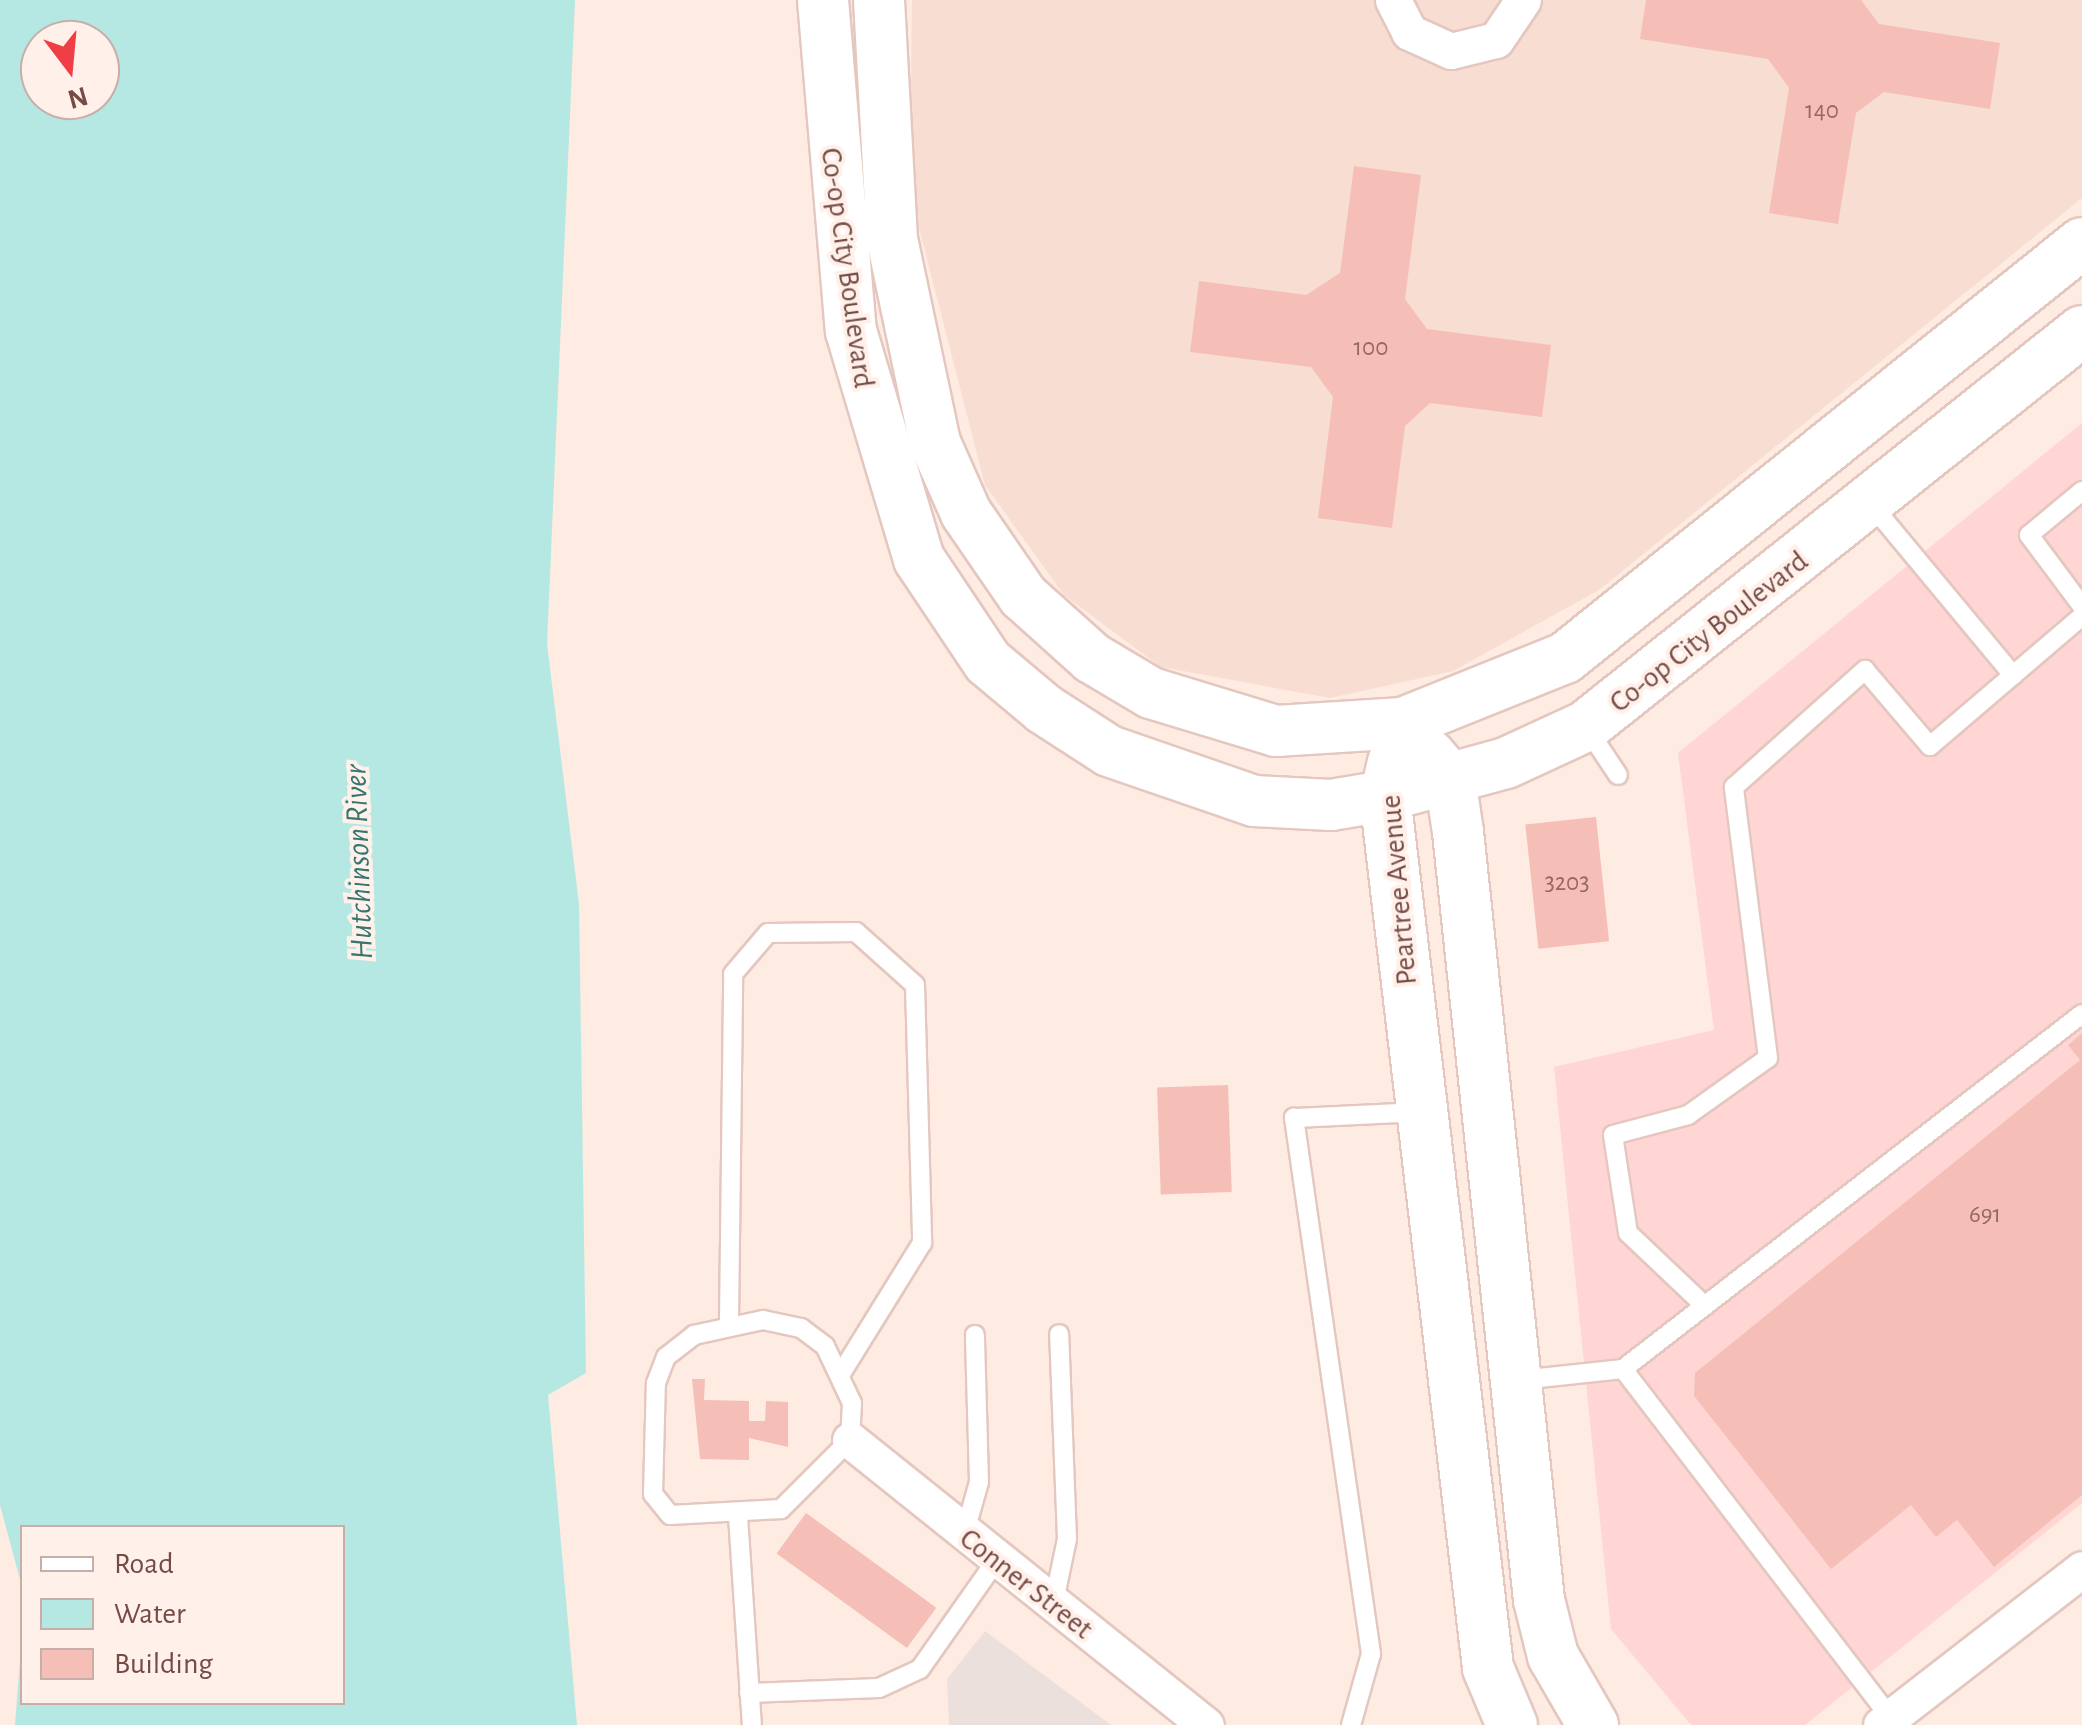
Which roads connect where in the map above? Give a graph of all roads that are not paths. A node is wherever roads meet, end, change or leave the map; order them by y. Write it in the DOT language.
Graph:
graph roads {
  1 [pos="823,0"];
  2 [pos="879,0"];
  3 [pos="1392,0"];
  4 [pos="1523,0"];
  5 [pos="2082,243"];
  6 [pos="2082,330"];
  7 [pos="1824,454"];
  8 [pos="2082,491"];
  9 [pos="1870,503"];
  10 [pos="2082,606"];
  11 [pos="2082,616"];
  12 [pos="2013,675"];
  13 [pos="1403,723"];
  14 [pos="1586,726"];
  15 [pos="1618,775"];
  16 [pos="1450,779"];
  17 [pos="1385,796"];
  18 [pos="2082,1014"];
  19 [pos="1422,1112"];
  20 [pos="1704,1306"];
  21 [pos="729,1322"];
  22 [pos="1059,1334"];
  23 [pos="975,1336"];
  24 [pos="1623,1368"];
  25 [pos="842,1372"];
  26 [pos="1514,1381"];
  27 [pos="850,1440"];
  28 [pos="738,1516"];
  29 [pos="964,1536"];
  30 [pos="996,1561"];
  31 [pos="2082,1569"];
  32 [pos="1053,1606"];
  33 [pos="1488,1668"];
  34 [pos="750,1693"];
  35 [pos="1886,1721"];
  36 [pos="752,1725"];
  37 [pos="1206,1725"];
  38 [pos="1351,1725"];
  39 [pos="1494,1725"];
  40 [pos="1512,1725"];
  41 [pos="1593,1725"];
  1 -- 17 [label="main road, Co-op City Boulevard"];
  2 -- 13 [label="main road, Co-op City Boulevard"];
  3 -- 4 [label="street"];
  5 -- 7 [label="main road, Co-op City Boulevard"];
  6 -- 9 [label="main road, Co-op City Boulevard"];
  7 -- 9 [label="main road"];
  7 -- 13 [label="main road, Co-op City Boulevard"];
  8 -- 10 [label="lane"];
  9 -- 12 [label="lane"];
  9 -- 14 [label="main road, Co-op City Boulevard"];
  11 -- 12 [label="lane"];
  12 -- 20 [label="lane"];
  13 -- 16 [label="main road, Peartree Avenue"];
  13 -- 17 [label="main road, Peartree Avenue"];
  14 -- 15 [label="lane"];
  14 -- 16 [label="main road, Co-op City Boulevard"];
  16 -- 17 [label="main road, Co-op City Boulevard"];
  16 -- 26 [label="main road, Peartree Avenue"];
  17 -- 19 [label="main road, Peartree Avenue"];
  18 -- 20 [label="lane"];
  19 -- 33 [label="main road, Peartree Avenue"];
  19 -- 38 [label="lane"];
  20 -- 24 [label="lane"];
  21 -- 25 [label="lane"];
  21 -- 25 [label="lane"];
  21 -- 28 [label="lane"];
  22 -- 32 [label="lane"];
  23 -- 29 [label="lane"];
  24 -- 26 [label="lane"];
  24 -- 35 [label="lane"];
  25 -- 27 [label="lane"];
  26 -- 41 [label="main road, Peartree Avenue"];
  27 -- 28 [label="lane"];
  27 -- 29 [label="street, Conner Street"];
  28 -- 34 [label="lane"];
  29 -- 30 [label="street, Conner Street"];
  30 -- 32 [label="street, Conner Street"];
  30 -- 34 [label="lane"];
  31 -- 35 [label="street"];
  32 -- 37 [label="street, Conner Street"];
  33 -- 39 [label="main road"];
  33 -- 40 [label="main road, Peartree Avenue"];
  34 -- 36 [label="lane"];
}
